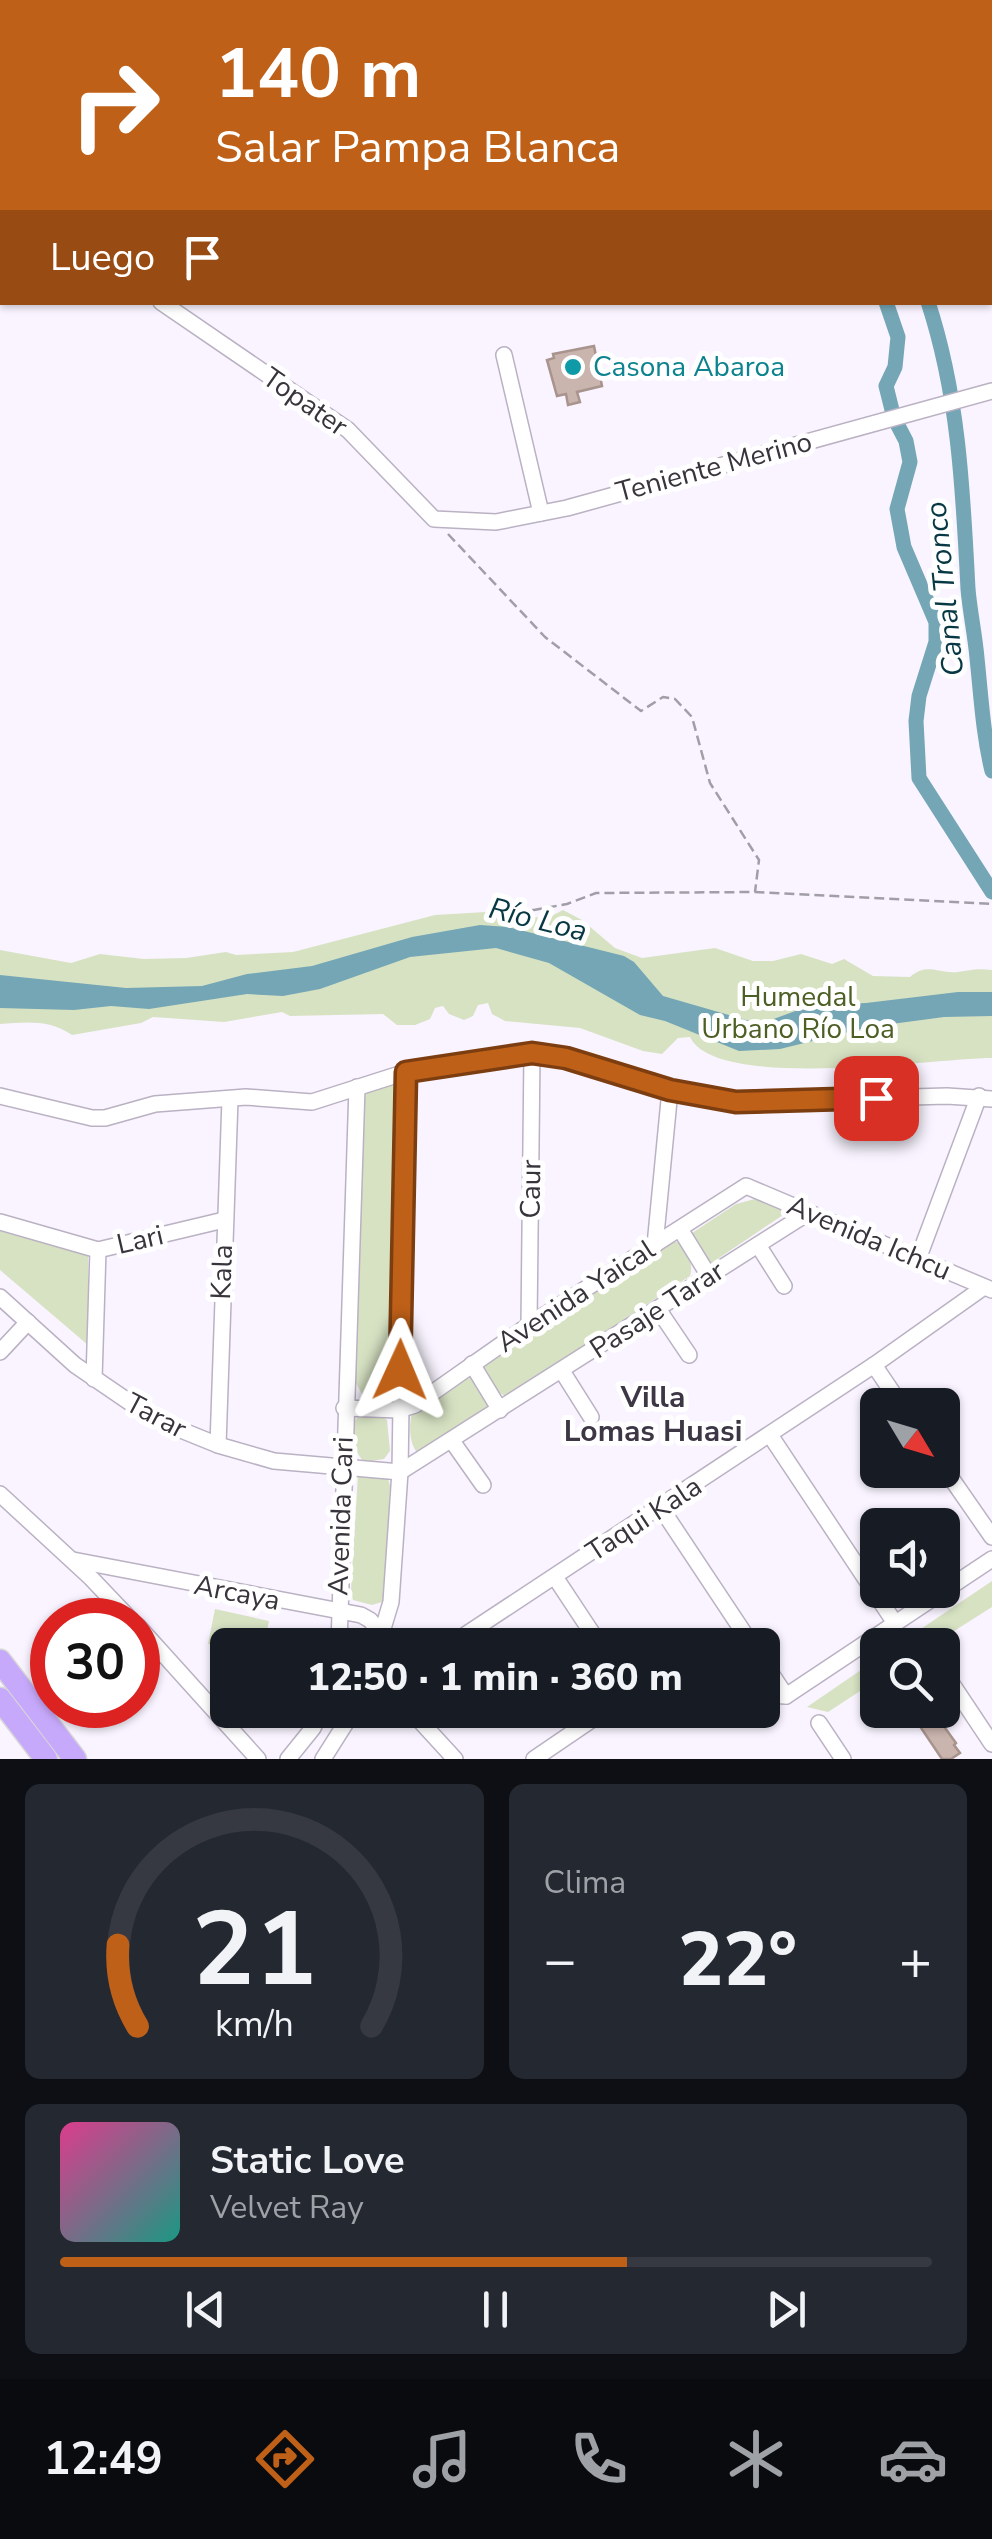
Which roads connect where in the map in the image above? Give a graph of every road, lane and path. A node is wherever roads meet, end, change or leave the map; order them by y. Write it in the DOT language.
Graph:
graph roads {
  1 [pos="165,305"];
  2 [pos="504,355"];
  3 [pos="992,391"];
  4 [pos="541,513"];
  5 [pos="434,518"];
  6 [pos="755,892"];
  7 [pos="992,904"];
  8 [pos="516,909"];
  9 [pos="532,1053"];
  10 [pos="406,1072"];
  11 [pos="357,1086"];
  12 [pos="670,1090"];
  13 [pos="0,1096"];
  14 [pos="985,1098"];
  15 [pos="230,1099"];
  16 [pos="746,1186"];
  17 [pos="808,1212"];
  18 [pos="224,1220"];
  19 [pos="0,1222"];
  20 [pos="680,1229"];
  21 [pos="655,1245"];
  22 [pos="758,1245"];
  23 [pos="98,1250"];
  24 [pos="918,1259"];
  25 [pos="709,1276"];
  26 [pos="784,1286"];
  27 [pos="988,1289"];
  28 [pos="0,1297"];
  29 [pos="658,1309"];
  30 [pos="28,1322"];
  31 [pos="529,1325"];
  32 [pos="0,1352"];
  33 [pos="689,1356"];
  34 [pos="472,1364"];
  35 [pos="874,1366"];
  36 [pos="562,1370"];
  37 [pos="94,1379"];
  38 [pos="889,1388"];
  39 [pos="344,1408"];
  40 [pos="399,1410"];
  41 [pos="500,1410"];
  42 [pos="591,1417"];
  43 [pos="770,1435"];
  44 [pos="452,1440"];
  45 [pos="218,1446"];
  46 [pos="344,1469"];
  47 [pos="400,1472"];
  48 [pos="483,1485"];
  49 [pos="958,1488"];
  50 [pos="0,1494"];
  51 [pos="661,1508"];
  52 [pos="992,1537"];
  53 [pos="992,1558"];
  54 [pos="73,1560"];
  55 [pos="555,1578"];
  56 [pos="110,1598"];
  57 [pos="338,1613"];
  58 [pos="895,1623"];
  59 [pos="338,1628"];
  60 [pos="372,1628"];
  61 [pos="386,1628"];
  62 [pos="477,1628"];
  63 [pos="589,1628"];
  64 [pos="741,1628"];
  65 [pos="160,1650"];
  66 [pos="0,1661"];
  67 [pos="780,1687"];
  68 [pos="960,1695"];
  69 [pos="780,1696"];
  70 [pos="786,1696"];
  71 [pos="0,1699"];
  72 [pos="819,1723"];
  73 [pos="312,1728"];
  74 [pos="342,1728"];
  75 [pos="427,1728"];
  76 [pos="580,1728"];
  77 [pos="992,1744"];
  78 [pos="46,1759"];
  79 [pos="75,1759"];
  80 [pos="258,1759"];
  81 [pos="288,1759"];
  82 [pos="322,1759"];
  83 [pos="455,1759"];
  84 [pos="534,1759"];
  85 [pos="843,1759"];
  1 -- 5 [label="street, Topater"];
  2 -- 4 [label="street"];
  3 -- 4 [label="street, Teniente Merino"];
  4 -- 5 [label="street, Teniente Merino"];
  5 -- 6 [label="path"];
  6 -- 7 [label="path"];
  6 -- 8 [label="path"];
  9 -- 10 [label="street"];
  9 -- 12 [label="street"];
  9 -- 31 [label="street, Caur"];
  10 -- 11 [label="street"];
  10 -- 40 [label="street, Avenida Cari"];
  11 -- 15 [label="street"];
  11 -- 39 [label="street, Avenida Cari"];
  12 -- 14 [label="street"];
  12 -- 21 [label="street"];
  13 -- 15 [label="street"];
  14 -- 24 [label="street"];
  15 -- 18 [label="street, Kala"];
  16 -- 17 [label="street, Avenida Ichcu"];
  16 -- 20 [label="street, Avenida Yaical"];
  17 -- 22 [label="street, Pasaje Tarar"];
  17 -- 24 [label="street, Avenida Ichcu"];
  18 -- 23 [label="street, Lari"];
  18 -- 45 [label="street, Kala"];
  19 -- 23 [label="street, Lari"];
  20 -- 21 [label="street, Avenida Yaical"];
  20 -- 25 [label="street, Avenida Yaical"];
  21 -- 31 [label="street, Avenida Yaical"];
  22 -- 25 [label="street, Pasaje Tarar"];
  22 -- 26 [label="street"];
  23 -- 37 [label="street"];
  24 -- 27 [label="street, Avenida Ichcu"];
  25 -- 29 [label="street, Pasaje Tarar"];
  27 -- 35 [label="street, Taqui Kala"];
  28 -- 30 [label="street, Tarar"];
  29 -- 33 [label="street"];
  29 -- 36 [label="street, Pasaje Tarar"];
  30 -- 32 [label="street"];
  30 -- 37 [label="street, Tarar"];
  31 -- 34 [label="street, Avenida Yaical"];
  34 -- 40 [label="street, Avenida Yaical"];
  34 -- 41 [label="street, Avenida Yaical"];
  35 -- 38 [label="street"];
  35 -- 43 [label="street, Taqui Kala"];
  36 -- 41 [label="street, Pasaje Tarar"];
  36 -- 42 [label="street"];
  37 -- 45 [label="street, Tarar"];
  39 -- 40 [label="street"];
  39 -- 46 [label="street, Avenida Cari"];
  40 -- 47 [label="street, Avenida Cari"];
  41 -- 44 [label="street, Pasaje Tarar"];
  43 -- 51 [label="street, Taqui Kala"];
  43 -- 58 [label="street"];
  44 -- 47 [label="street, Pasaje Tarar"];
  44 -- 48 [label="street"];
  45 -- 46 [label="street, Tarar"];
  46 -- 47 [label="street"];
  46 -- 57 [label="street, Avenida Cari"];
  47 -- 61 [label="street, Avenida Cari"];
  49 -- 52 [label="street"];
  50 -- 54 [label="street"];
  51 -- 55 [label="street, Taqui Kala"];
  51 -- 64 [label="street"];
  53 -- 58 [label="street"];
  54 -- 56 [label="street"];
  54 -- 57 [label="street, Arcaya"];
  55 -- 62 [label="street, Taqui Kala"];
  55 -- 63 [label="street"];
  57 -- 59 [label="street, Avenida Cari"];
  57 -- 60 [label="street, Arcaya"];
  58 -- 70 [label="street"];
  65 -- 80 [label="street"];
  66 -- 79 [label="highway"];
  67 -- 70 [label="street"];
  68 -- 77 [label="street"];
  69 -- 70 [label="street"];
  71 -- 78 [label="highway"];
  72 -- 85 [label="street"];
  73 -- 81 [label="street"];
  74 -- 82 [label="street"];
  75 -- 83 [label="street"];
  76 -- 84 [label="street"];
}
